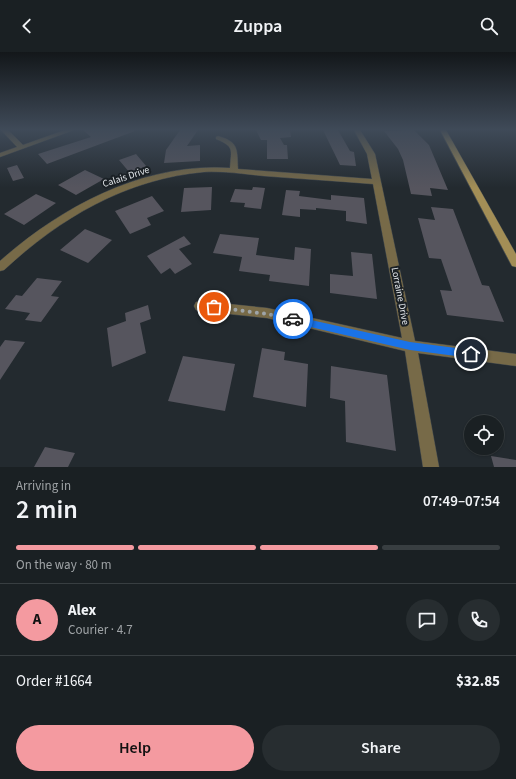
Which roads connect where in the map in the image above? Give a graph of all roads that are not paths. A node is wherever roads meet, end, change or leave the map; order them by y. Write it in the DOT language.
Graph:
graph roads {
  1 [pos="18,149"];
  2 [pos="234,149"];
  3 [pos="368,149"];
  4 [pos="454,149"];
  5 [pos="0,155"];
  6 [pos="234,172"];
  7 [pos="377,182"];
  8 [pos="516,263"];
  9 [pos="0,267"];
  10 [pos="200,306"];
  11 [pos="410,346"];
  12 [pos="516,360"];
  13 [pos="431,467"];
  1 -- 5 [label="street"];
  2 -- 6 [label="street"];
  3 -- 7 [label="street, Lorraine Drive"];
  4 -- 8 [label="main road"];
  6 -- 7 [label="street, Calais Drive"];
  6 -- 9 [label="street, Calais Drive"];
  7 -- 11 [label="street, Lorraine Drive"];
  10 -- 11 [label="street"];
  11 -- 12 [label="street"];
  11 -- 13 [label="street, Lorraine Drive"];
}
